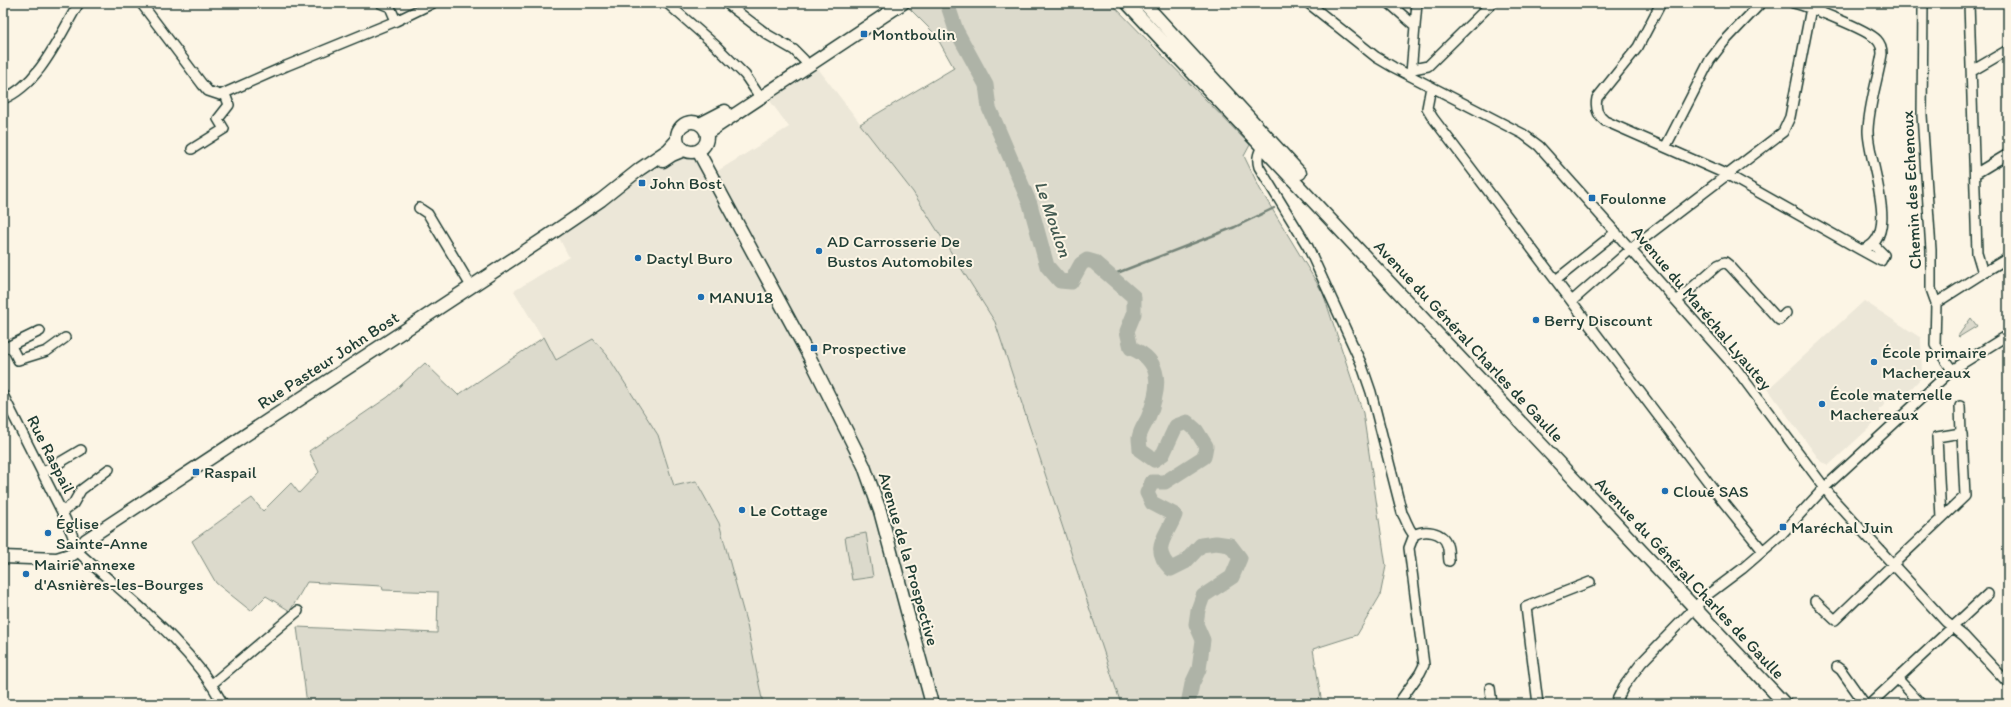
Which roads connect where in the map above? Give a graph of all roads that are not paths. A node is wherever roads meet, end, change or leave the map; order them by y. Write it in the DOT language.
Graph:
graph roads {
  1 [pos="79,3"];
  2 [pos="141,3"];
  3 [pos="380,3"];
  4 [pos="433,3"];
  5 [pos="667,3"];
  6 [pos="726,3"];
  7 [pos="892,3"];
  8 [pos="903,3"];
  9 [pos="1128,3"];
  10 [pos="1144,3"];
  11 [pos="1308,3"];
  12 [pos="1389,3"];
  13 [pos="1416,3"];
  14 [pos="1492,3"];
  15 [pos="1661,3"];
  16 [pos="1761,3"];
  17 [pos="1793,3"];
  18 [pos="1923,3"];
  19 [pos="1969,3"];
  20 [pos="1811,6"];
  21 [pos="396,21"];
  22 [pos="1415,26"];
  23 [pos="2008,50"];
  24 [pos="804,60"];
  25 [pos="1972,71"];
  26 [pos="1411,73"];
  27 [pos="1431,87"];
  28 [pos="225,94"];
  29 [pos="758,94"];
  30 [pos="3,99"];
  31 [pos="703,129"];
  32 [pos="677,140"];
  33 [pos="1265,142"];
  34 [pos="1666,146"];
  35 [pos="192,149"];
  36 [pos="684,150"];
  37 [pos="698,152"];
  38 [pos="2008,154"];
  39 [pos="1975,174"];
  40 [pos="1728,175"];
  41 [pos="601,200"];
  42 [pos="419,208"];
  43 [pos="1616,232"];
  44 [pos="1874,245"];
  45 [pos="1632,250"];
  46 [pos="1861,250"];
  47 [pos="2008,258"];
  48 [pos="1983,273"];
  49 [pos="1556,280"];
  50 [pos="472,286"];
  51 [pos="1572,301"];
  52 [pos="1677,301"];
  53 [pos="1936,303"];
  54 [pos="1786,313"];
  55 [pos="40,331"];
  56 [pos="2008,335"];
  57 [pos="65,338"];
  58 [pos="7,347"];
  59 [pos="1952,370"];
  60 [pos="3,395"];
  61 [pos="1960,406"];
  62 [pos="1961,433"];
  63 [pos="81,450"];
  64 [pos="109,469"];
  65 [pos="42,473"];
  66 [pos="1824,488"];
  67 [pos="62,512"];
  68 [pos="1941,519"];
  69 [pos="1414,535"];
  70 [pos="77,551"];
  71 [pos="1763,551"];
  72 [pos="3,557"];
  73 [pos="1449,561"];
  74 [pos="1893,564"];
  75 [pos="1590,582"];
  76 [pos="1988,594"];
  77 [pos="1815,601"];
  78 [pos="1697,606"];
  79 [pos="298,611"];
  80 [pos="1952,627"];
  81 [pos="1837,667"];
  82 [pos="1897,678"];
  83 [pos="2008,683"];
  84 [pos="212,684"];
  85 [pos="1490,688"];
  86 [pos="223,704"];
  87 [pos="932,704"];
  88 [pos="1398,704"];
  89 [pos="1492,704"];
  90 [pos="1538,704"];
  91 [pos="1615,704"];
  92 [pos="1785,704"];
  93 [pos="1794,704"];
  94 [pos="1865,704"];
  95 [pos="1870,704"];
  96 [pos="1921,704"];
  1 -- 30 [label="street"];
  2 -- 28 [label="street"];
  3 -- 21 [label="street"];
  4 -- 21 [label="street"];
  5 -- 29 [label="street"];
  6 -- 24 [label="street"];
  7 -- 24 [label="main road"];
  8 -- 29 [label="main road"];
  9 -- 33 [label="main road, Avenue du Général Charles de Gaulle"];
  10 -- 33 [label="main road, Avenue du Général Charles de Gaulle"];
  11 -- 26 [label="street, Avenue du Maréchal Lyautey"];
  12 -- 22 [label="street"];
  13 -- 22 [label="street"];
  14 -- 26 [label="street"];
  15 -- 34 [label="street"];
  16 -- 34 [label="street"];
  17 -- 20 [label="street"];
  18 -- 53 [label="street, Chemin des Echenoux"];
  19 -- 25 [label="street"];
  20 -- 40 [label="street"];
  20 -- 44 [label="street"];
  21 -- 28 [label="street"];
  22 -- 26 [label="street"];
  23 -- 25 [label="street"];
  24 -- 29 [label="main road"];
  25 -- 39 [label="street"];
  26 -- 27 [label="street, Avenue du Maréchal Lyautey"];
  27 -- 43 [label="street, Avenue du Maréchal Lyautey"];
  27 -- 49 [label="street"];
  28 -- 35 [label="street"];
  29 -- 31 [label="main road"];
  31 -- 32 [label="main road"];
  31 -- 37 [label="main road"];
  32 -- 36 [label="main road"];
  32 -- 41 [label="main road, Rue Pasteur John Bost"];
  33 -- 69 [label="street"];
  33 -- 78 [label="main road, Avenue du Général Charles de Gaulle"];
  34 -- 40 [label="street"];
  36 -- 37 [label="main road"];
  36 -- 41 [label="main road, Rue Pasteur John Bost"];
  37 -- 87 [label="main road, Avenue de la Prospective"];
  38 -- 39 [label="street"];
  39 -- 48 [label="street"];
  40 -- 45 [label="street"];
  40 -- 46 [label="street"];
  41 -- 50 [label="main road, Rue Pasteur John Bost"];
  42 -- 50 [label="street"];
  43 -- 45 [label="street, Avenue du Maréchal Lyautey"];
  43 -- 49 [label="street"];
  44 -- 46 [label="street"];
  44 -- 46 [label="street"];
  45 -- 51 [label="street"];
  45 -- 52 [label="street, Avenue du Maréchal Lyautey"];
  47 -- 48 [label="street"];
  48 -- 53 [label="street"];
  49 -- 51 [label="street"];
  50 -- 70 [label="main road, Rue Pasteur John Bost"];
  51 -- 71 [label="street"];
  52 -- 54 [label="street"];
  52 -- 66 [label="street, Avenue du Maréchal Lyautey"];
  53 -- 59 [label="street, Chemin des Echenoux"];
  55 -- 58 [label="street"];
  56 -- 59 [label="street"];
  57 -- 58 [label="street"];
  59 -- 66 [label="street"];
  60 -- 65 [label="street, Rue Raspail"];
  61 -- 62 [label="street"];
  62 -- 68 [label="street"];
  62 -- 68 [label="street"];
  63 -- 65 [label="street"];
  64 -- 67 [label="street"];
  65 -- 67 [label="street, Rue Raspail"];
  66 -- 71 [label="street"];
  66 -- 74 [label="street, Avenue du Maréchal Lyautey"];
  67 -- 70 [label="street, Rue Raspail"];
  68 -- 74 [label="street"];
  69 -- 73 [label="street"];
  69 -- 88 [label="street"];
  70 -- 72 [label="main road"];
  70 -- 84 [label="street"];
  71 -- 78 [label="street"];
  74 -- 77 [label="street"];
  74 -- 80 [label="street, Avenue du Maréchal Lyautey"];
  75 -- 90 [label="street"];
  76 -- 80 [label="street"];
  78 -- 91 [label="street"];
  78 -- 92 [label="main road, Avenue du Général Charles de Gaulle"];
  78 -- 93 [label="main road, Avenue du Général Charles de Gaulle"];
  79 -- 84 [label="street"];
  80 -- 82 [label="street"];
  80 -- 83 [label="street, Avenue du Maréchal Lyautey"];
  81 -- 94 [label="street"];
  82 -- 95 [label="street"];
  82 -- 96 [label="street"];
  84 -- 86 [label="street"];
  85 -- 89 [label="street"];
}
